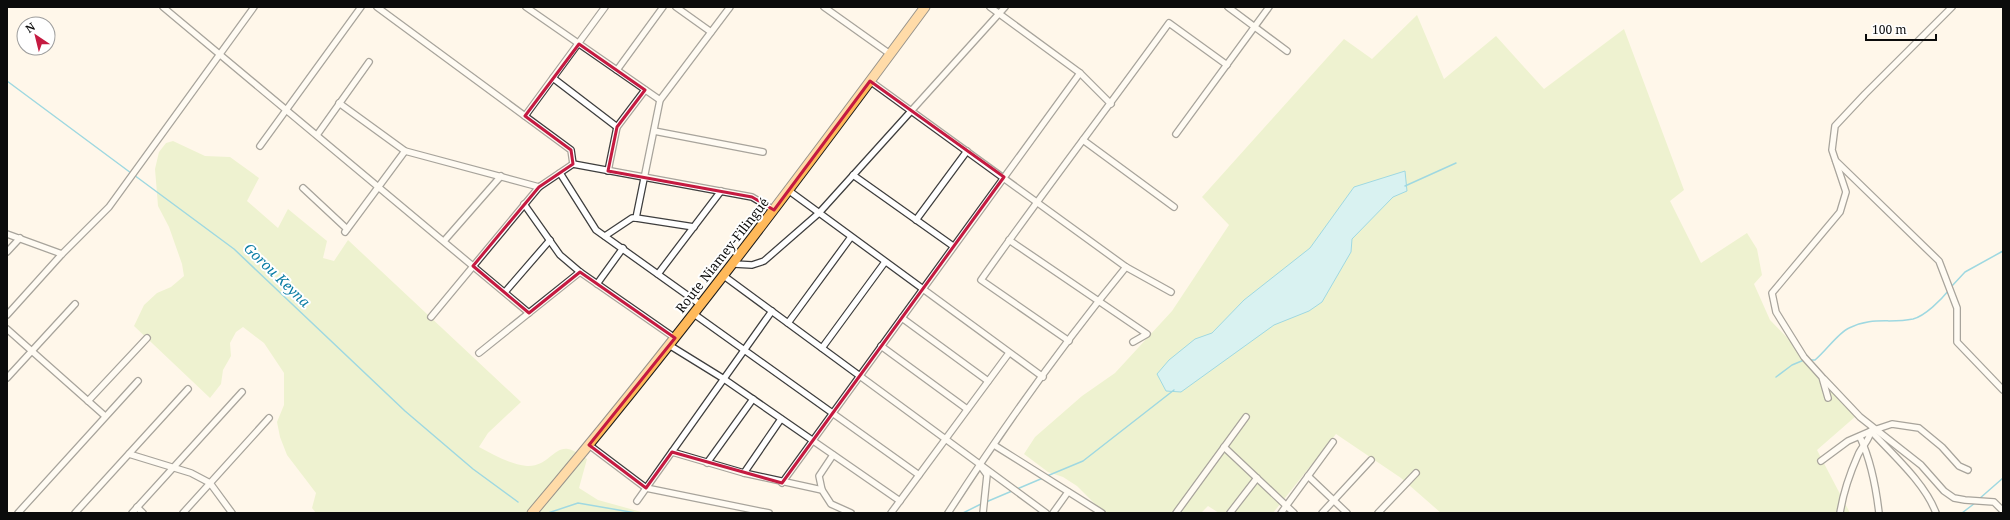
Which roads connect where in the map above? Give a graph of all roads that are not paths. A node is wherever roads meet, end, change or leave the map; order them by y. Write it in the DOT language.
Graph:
graph roads {
  1 [pos="164,7"];
  2 [pos="254,7"];
  3 [pos="361,7"];
  4 [pos="377,7"];
  5 [pos="526,7"];
  6 [pos="606,7"];
  7 [pos="663,7"];
  8 [pos="676,7"];
  9 [pos="730,7"];
  10 [pos="824,7"];
  11 [pos="925,7"];
  12 [pos="990,7"];
  13 [pos="1005,7"];
  14 [pos="1228,7"];
  15 [pos="1269,7"];
  16 [pos="1952,7"];
  17 [pos="999,14"];
  18 [pos="1255,27"];
  19 [pos="711,32"];
  20 [pos="579,44"];
  21 [pos="1287,52"];
  22 [pos="220,54"];
  23 [pos="890,54"];
  24 [pos="369,62"];
  25 [pos="1227,64"];
  26 [pos="616,70"];
  27 [pos="1080,73"];
  28 [pos="553,78"];
  29 [pos="870,81"];
  30 [pos="645,90"];
  31 [pos="660,100"];
  32 [pos="339,103"];
  33 [pos="1111,104"];
  34 [pos="286,110"];
  35 [pos="911,110"];
  36 [pos="525,116"];
  37 [pos="617,127"];
  38 [pos="654,131"];
  39 [pos="1176,134"];
  40 [pos="317,135"];
  41 [pos="1083,140"];
  42 [pos="260,146"];
  43 [pos="405,151"];
  44 [pos="967,151"];
  45 [pos="763,152"];
  46 [pos="1835,159"];
  47 [pos="573,164"];
  48 [pos="608,171"];
  49 [pos="560,173"];
  50 [pos="853,175"];
  51 [pos="501,176"];
  52 [pos="644,177"];
  53 [pos="1004,177"];
  54 [pos="539,186"];
  55 [pos="379,187"];
  56 [pos="303,188"];
  57 [pos="788,190"];
  58 [pos="721,191"];
  59 [pos="1036,203"];
  60 [pos="524,204"];
  61 [pos="1174,207"];
  62 [pos="774,210"];
  63 [pos="819,213"];
  64 [pos="636,218"];
  65 [pos="916,220"];
  66 [pos="694,227"];
  67 [pos="7,234"];
  68 [pos="605,236"];
  69 [pos="851,237"];
  70 [pos="20,238"];
  71 [pos="550,240"];
  72 [pos="1009,240"];
  73 [pos="444,241"];
  74 [pos="953,246"];
  75 [pos="623,248"];
  76 [pos="7,252"];
  77 [pos="62,254"];
  78 [pos="885,262"];
  79 [pos="734,264"];
  80 [pos="474,266"];
  81 [pos="1126,267"];
  82 [pos="580,272"];
  83 [pos="658,274"];
  84 [pos="724,276"];
  85 [pos="597,284"];
  86 [pos="922,289"];
  87 [pos="505,292"];
  88 [pos="1171,292"];
  89 [pos="1098,301"];
  90 [pos="75,304"];
  91 [pos="701,305"];
  92 [pos="530,312"];
  93 [pos="772,312"];
  94 [pos="694,314"];
  95 [pos="7,315"];
  96 [pos="431,317"];
  97 [pos="902,318"];
  98 [pos="788,323"];
  99 [pos="7,329"];
  100 [pos="147,338"];
  101 [pos="1069,341"];
  102 [pos="672,342"];
  103 [pos="1133,342"];
  104 [pos="881,346"];
  105 [pos="822,348"];
  106 [pos="745,349"];
  107 [pos="32,351"];
  108 [pos="1009,352"];
  109 [pos="479,353"];
  110 [pos="859,376"];
  111 [pos="1043,377"];
  112 [pos="1822,377"];
  113 [pos="7,378"];
  114 [pos="724,379"];
  115 [pos="138,381"];
  116 [pos="988,381"];
  117 [pos="188,389"];
  118 [pos="2003,390"];
  119 [pos="242,392"];
  120 [pos="753,398"];
  121 [pos="1828,398"];
  122 [pos="88,401"];
  123 [pos="967,409"];
  124 [pos="833,412"];
  125 [pos="105,416"];
  126 [pos="1246,417"];
  127 [pos="269,418"];
  128 [pos="781,418"];
  129 [pos="1873,430"];
  130 [pos="1860,437"];
  131 [pos="945,439"];
  132 [pos="812,440"];
  133 [pos="1333,442"];
  134 [pos="589,445"];
  135 [pos="994,445"];
  136 [pos="1864,445"];
  137 [pos="1224,447"];
  138 [pos="672,452"];
  139 [pos="129,454"];
  140 [pos="833,455"];
  141 [pos="1371,460"];
  142 [pos="1820,461"];
  143 [pos="707,463"];
  144 [pos="980,464"];
  145 [pos="173,467"];
  146 [pos="1968,470"];
  147 [pos="744,473"];
  148 [pos="1416,473"];
  149 [pos="919,474"];
  150 [pos="1308,476"];
  151 [pos="1257,478"];
  152 [pos="210,483"];
  153 [pos="782,483"];
  154 [pos="646,488"];
  155 [pos="822,490"];
  156 [pos="1068,492"];
  157 [pos="637,501"];
  158 [pos="900,501"];
  159 [pos="1334,501"];
  160 [pos="1287,506"];
  161 [pos="137,508"];
  162 [pos="2003,511"];
  163 [pos="18,513"];
  164 [pos="75,513"];
  165 [pos="132,513"];
  166 [pos="143,513"];
  167 [pos="182,513"];
  168 [pos="232,513"];
  169 [pos="532,513"];
  170 [pos="769,513"];
  171 [pos="851,513"];
  172 [pos="891,513"];
  173 [pos="948,513"];
  174 [pos="983,513"];
  175 [pos="1046,513"];
  176 [pos="1053,513"];
  177 [pos="1102,513"];
  178 [pos="1176,513"];
  179 [pos="1230,513"];
  180 [pos="1282,513"];
  181 [pos="1294,513"];
  182 [pos="1322,513"];
  183 [pos="1347,513"];
  184 [pos="1378,513"];
  185 [pos="1840,513"];
  186 [pos="1879,513"];
  187 [pos="1936,513"];
  1 -- 22 [label="street"];
  2 -- 22 [label="street"];
  3 -- 34 [label="street"];
  4 -- 36 [label="street"];
  5 -- 20 [label="street"];
  6 -- 20 [label="street"];
  7 -- 26 [label="street"];
  8 -- 19 [label="street"];
  9 -- 19 [label="street"];
  10 -- 23 [label="street"];
  11 -- 23 [label="main road, Route Niamey-Filingué"];
  12 -- 17 [label="street"];
  13 -- 17 [label="street"];
  14 -- 18 [label="street"];
  15 -- 18 [label="street"];
  16 -- 46 [label="street"];
  17 -- 27 [label="street"];
  17 -- 35 [label="street"];
  18 -- 21 [label="street"];
  18 -- 25 [label="street"];
  19 -- 31 [label="street"];
  20 -- 26 [label="street"];
  20 -- 28 [label="street"];
  22 -- 34 [label="street"];
  22 -- 77 [label="street"];
  23 -- 29 [label="main road, Route Niamey-Filingué"];
  24 -- 32 [label="street"];
  25 -- 33 [label="street"];
  25 -- 39 [label="street"];
  26 -- 30 [label="street"];
  27 -- 33 [label="street"];
  27 -- 53 [label="street"];
  28 -- 36 [label="street"];
  28 -- 37 [label="street"];
  29 -- 35 [label="street"];
  29 -- 57 [label="main road, Route Niamey-Filingué"];
  30 -- 31 [label="street"];
  30 -- 37 [label="street"];
  31 -- 38 [label="street"];
  32 -- 40 [label="street"];
  32 -- 43 [label="street"];
  33 -- 41 [label="street"];
  34 -- 40 [label="street"];
  34 -- 42 [label="street"];
  35 -- 44 [label="street"];
  35 -- 50 [label="street"];
  36 -- 47 [label="street"];
  37 -- 48 [label="street"];
  38 -- 45 [label="street"];
  38 -- 52 [label="street"];
  40 -- 55 [label="street"];
  41 -- 59 [label="street"];
  41 -- 61 [label="street"];
  43 -- 51 [label="street"];
  43 -- 55 [label="street"];
  44 -- 53 [label="street"];
  44 -- 65 [label="street"];
  46 -- 112 [label="street"];
  46 -- 118 [label="street"];
  47 -- 48 [label="street"];
  47 -- 49 [label="street"];
  48 -- 52 [label="street"];
  49 -- 54 [label="street"];
  49 -- 68 [label="street"];
  50 -- 63 [label="street"];
  50 -- 65 [label="street"];
  51 -- 54 [label="street"];
  51 -- 73 [label="street"];
  52 -- 58 [label="street"];
  52 -- 64 [label="street"];
  53 -- 59 [label="street"];
  53 -- 74 [label="street"];
  54 -- 60 [label="street"];
  55 -- 56 [label="street"];
  55 -- 73 [label="street"];
  57 -- 62 [label="main road, Route Niamey-Filingué"];
  57 -- 63 [label="street"];
  58 -- 62 [label="street"];
  58 -- 66 [label="street"];
  59 -- 72 [label="street"];
  59 -- 81 [label="street"];
  60 -- 71 [label="street"];
  60 -- 80 [label="street"];
  62 -- 79 [label="main road, Route Niamey-Filingué"];
  63 -- 69 [label="street"];
  63 -- 79 [label="street"];
  64 -- 66 [label="street"];
  64 -- 68 [label="street"];
  65 -- 74 [label="street"];
  66 -- 83 [label="street"];
  67 -- 70 [label="street"];
  68 -- 75 [label="street"];
  69 -- 78 [label="street"];
  69 -- 98 [label="street"];
  70 -- 76 [label="street"];
  70 -- 77 [label="street"];
  71 -- 82 [label="street"];
  71 -- 87 [label="street"];
  72 -- 89 [label="street"];
  72 -- 101 [label="street"];
  73 -- 80 [label="street"];
  74 -- 86 [label="street"];
  75 -- 83 [label="street"];
  75 -- 85 [label="street"];
  77 -- 95 [label="street"];
  78 -- 86 [label="street"];
  78 -- 105 [label="street"];
  79 -- 84 [label="main road, Route Niamey-Filingué"];
  80 -- 87 [label="street"];
  80 -- 96 [label="street"];
  81 -- 88 [label="street"];
  81 -- 89 [label="street"];
  82 -- 85 [label="street"];
  82 -- 92 [label="street"];
  83 -- 91 [label="street"];
  84 -- 91 [label="main road, Route Niamey-Filingué"];
  84 -- 93 [label="street"];
  85 -- 102 [label="street"];
  86 -- 97 [label="street"];
  86 -- 108 [label="street"];
  87 -- 92 [label="street"];
  89 -- 101 [label="street"];
  89 -- 103 [label="street"];
  90 -- 107 [label="street"];
  91 -- 94 [label="main road, Route Niamey-Filingué"];
  92 -- 109 [label="street"];
  93 -- 98 [label="street"];
  93 -- 106 [label="street"];
  94 -- 102 [label="main road, Route Niamey-Filingué"];
  94 -- 106 [label="street"];
  97 -- 104 [label="street"];
  97 -- 116 [label="street"];
  98 -- 105 [label="street"];
  99 -- 107 [label="street"];
  100 -- 122 [label="street"];
  101 -- 111 [label="street"];
  102 -- 114 [label="street"];
  102 -- 134 [label="main road, Route Niamey-Filingué"];
  104 -- 110 [label="street"];
  104 -- 123 [label="street"];
  105 -- 110 [label="street"];
  106 -- 114 [label="street"];
  106 -- 124 [label="street"];
  107 -- 113 [label="street"];
  107 -- 122 [label="street"];
  108 -- 111 [label="street"];
  108 -- 116 [label="street"];
  110 -- 124 [label="street"];
  110 -- 131 [label="street"];
  111 -- 135 [label="street"];
  112 -- 121 [label="street"];
  112 -- 129 [label="street"];
  114 -- 120 [label="street"];
  114 -- 138 [label="street"];
  115 -- 125 [label="street"];
  116 -- 123 [label="street"];
  117 -- 139 [label="street"];
  119 -- 145 [label="street"];
  120 -- 128 [label="street"];
  120 -- 143 [label="street"];
  122 -- 125 [label="street"];
  123 -- 131 [label="street"];
  124 -- 132 [label="street"];
  124 -- 149 [label="street"];
  125 -- 163 [label="street"];
  126 -- 137 [label="street"];
  127 -- 152 [label="street"];
  128 -- 132 [label="street"];
  128 -- 147 [label="street"];
  129 -- 130 [label="street"];
  129 -- 136 [label="street"];
  129 -- 146 [label="street"];
  129 -- 162 [label="street"];
  129 -- 187 [label="street"];
  130 -- 136 [label="street"];
  130 -- 142 [label="street"];
  131 -- 144 [label="street"];
  131 -- 149 [label="street"];
  132 -- 140 [label="street"];
  132 -- 153 [label="street"];
  133 -- 150 [label="street"];
  134 -- 154 [label="street"];
  134 -- 169 [label="main road, Route Niamey-Filingué"];
  135 -- 144 [label="street"];
  135 -- 156 [label="street"];
  136 -- 185 [label="street"];
  136 -- 186 [label="street"];
  137 -- 151 [label="street"];
  137 -- 178 [label="street"];
  138 -- 143 [label="street"];
  138 -- 154 [label="street"];
  139 -- 145 [label="street"];
  139 -- 164 [label="street"];
  140 -- 155 [label="street"];
  140 -- 158 [label="street"];
  141 -- 159 [label="street"];
  143 -- 147 [label="street"];
  144 -- 173 [label="street"];
  144 -- 174 [label="street"];
  144 -- 175 [label="street"];
  145 -- 152 [label="street"];
  145 -- 161 [label="street"];
  147 -- 153 [label="street"];
  148 -- 184 [label="street"];
  149 -- 158 [label="street"];
  150 -- 159 [label="street"];
  150 -- 160 [label="street"];
  151 -- 160 [label="street"];
  151 -- 179 [label="street"];
  152 -- 167 [label="street"];
  152 -- 168 [label="street"];
  153 -- 155 [label="street"];
  154 -- 157 [label="street"];
  154 -- 170 [label="street"];
  155 -- 171 [label="street"];
  156 -- 176 [label="street"];
  156 -- 177 [label="street"];
  158 -- 172 [label="street"];
  159 -- 182 [label="street"];
  159 -- 183 [label="street"];
  160 -- 180 [label="street"];
  160 -- 181 [label="street"];
  161 -- 165 [label="street"];
  161 -- 166 [label="street"];
}
